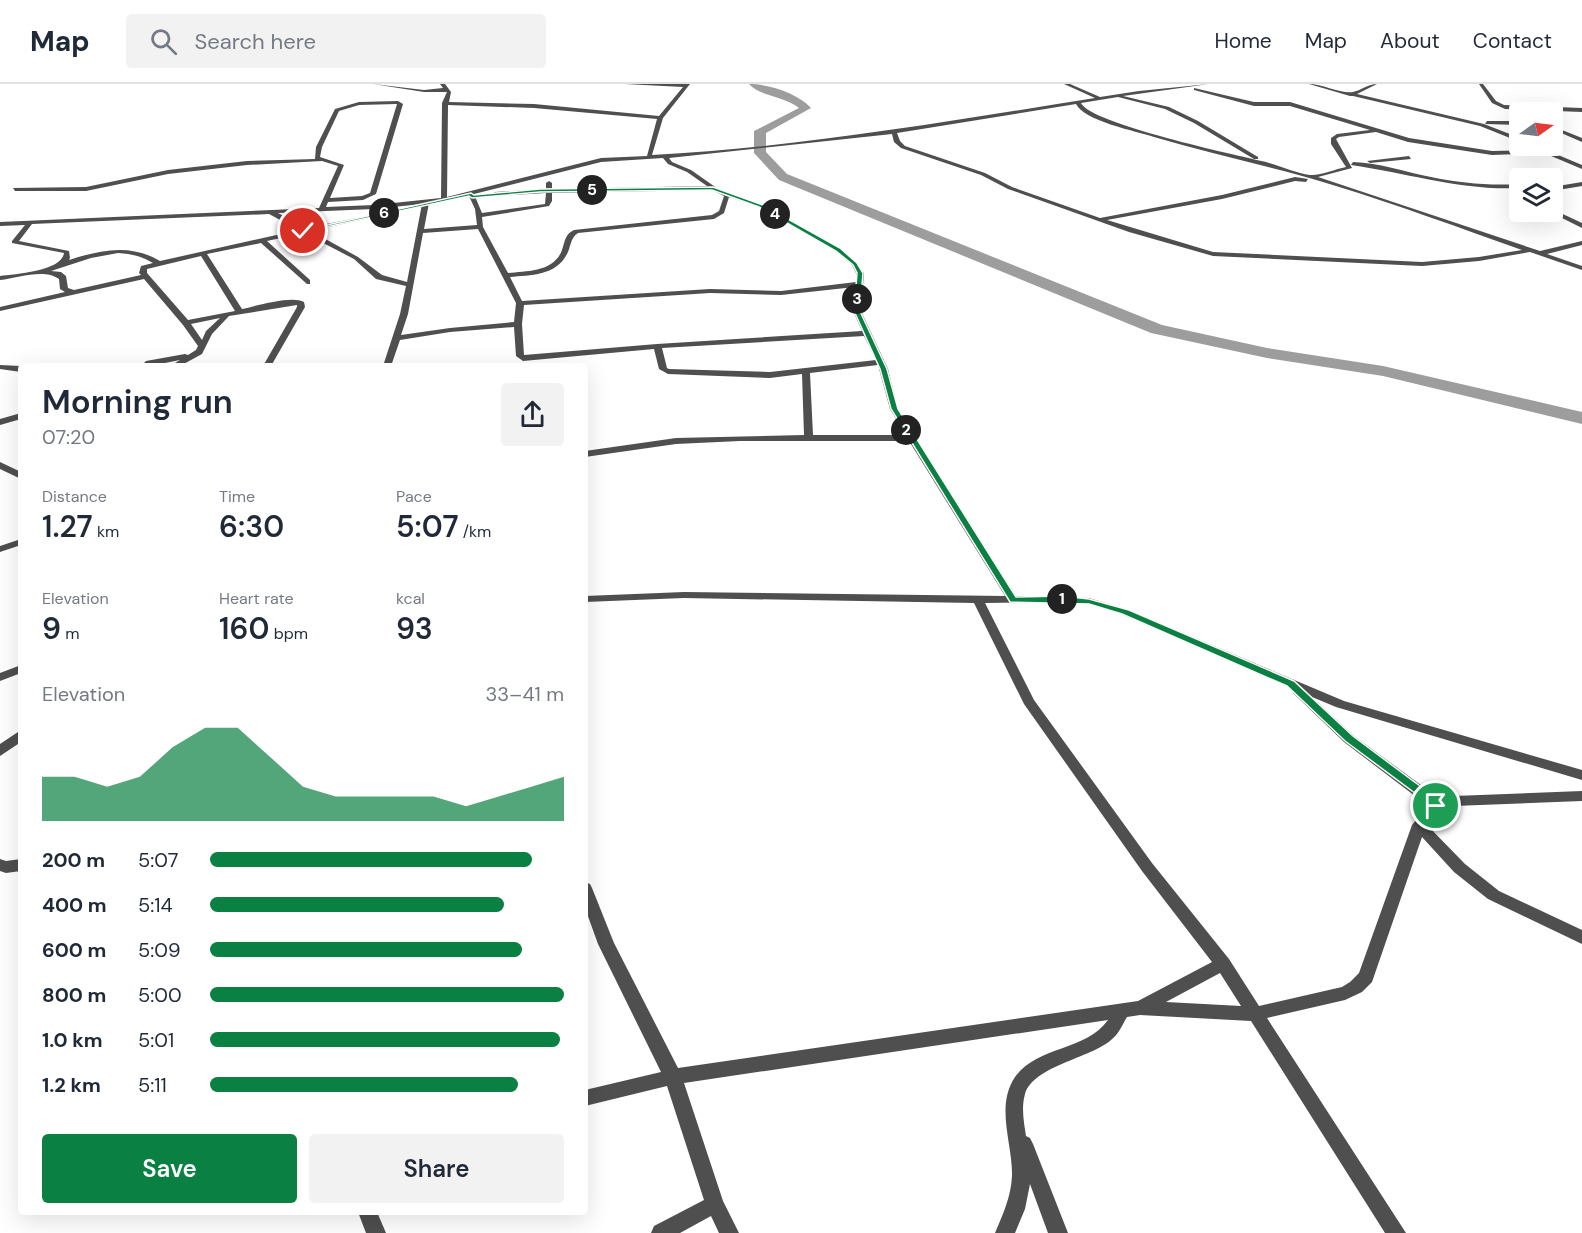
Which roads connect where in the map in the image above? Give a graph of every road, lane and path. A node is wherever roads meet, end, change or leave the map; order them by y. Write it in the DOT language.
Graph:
graph roads {
  1 [pos="375,84"];
  2 [pos="442,84"];
  3 [pos="627,84"];
  4 [pos="1066,84"];
  5 [pos="1173,84"];
  6 [pos="1208,84"];
  7 [pos="1311,84"];
  8 [pos="1375,84"];
  9 [pos="1481,84"];
  10 [pos="687,85"];
  11 [pos="1188,87"];
  12 [pos="448,89"];
  13 [pos="1350,95"];
  14 [pos="1114,96"];
  15 [pos="1099,98"];
  16 [pos="1077,101"];
  17 [pos="445,103"];
  18 [pos="1501,106"];
  19 [pos="1509,109"];
  20 [pos="1582,110"];
  21 [pos="660,118"];
  22 [pos="1474,123"];
  23 [pos="1509,123"];
  24 [pos="1378,131"];
  25 [pos="894,132"];
  26 [pos="1563,132"];
  27 [pos="1509,136"];
  28 [pos="1582,140"];
  29 [pos="1509,153"];
  30 [pos="664,156"];
  31 [pos="1555,156"];
  32 [pos="649,157"];
  33 [pos="1409,158"];
  34 [pos="321,160"];
  35 [pos="1265,164"];
  36 [pos="1350,165"];
  37 [pos="1582,166"];
  38 [pos="550,173"];
  39 [pos="1310,177"];
  40 [pos="1337,184"];
  41 [pos="1582,184"];
  42 [pos="1509,186"];
  43 [pos="1563,187"];
  44 [pos="713,188"];
  45 [pos="15,189"];
  46 [pos="549,190"];
  47 [pos="471,195"];
  48 [pos="726,195"];
  49 [pos="325,200"];
  50 [pos="444,200"];
  51 [pos="424,204"];
  52 [pos="321,209"];
  53 [pos="270,211"];
  54 [pos="479,215"];
  55 [pos="1563,217"];
  56 [pos="1099,219"];
  57 [pos="32,222"];
  58 [pos="0,224"];
  59 [pos="1582,226"];
  60 [pos="480,227"];
  61 [pos="303,231"];
  62 [pos="419,231"];
  63 [pos="262,240"];
  64 [pos="1582,243"];
  65 [pos="1527,251"];
  66 [pos="67,252"];
  67 [pos="115,252"];
  68 [pos="202,252"];
  69 [pos="1536,254"];
  70 [pos="159,263"];
  71 [pos="62,264"];
  72 [pos="1582,268"];
  73 [pos="39,272"];
  74 [pos="507,275"];
  75 [pos="146,276"];
  76 [pos="0,278"];
  77 [pos="307,282"];
  78 [pos="408,284"];
  79 [pos="858,284"];
  80 [pos="75,293"];
  81 [pos="520,303"];
  82 [pos="0,309"];
  83 [pos="240,312"];
  84 [pos="227,316"];
  85 [pos="186,323"];
  86 [pos="518,324"];
  87 [pos="867,333"];
  88 [pos="395,338"];
  89 [pos="202,346"];
  90 [pos="657,346"];
  91 [pos="195,354"];
  92 [pos="880,362"];
  93 [pos="149,363"];
  94 [pos="179,363"];
  95 [pos="269,363"];
  96 [pos="388,363"];
  97 [pos="0,367"];
  98 [pos="18,369"];
  99 [pos="806,372"];
  100 [pos="18,417"];
  101 [pos="0,422"];
  102 [pos="808,438"];
  103 [pos="911,438"];
  104 [pos="588,454"];
  105 [pos="0,465"];
  106 [pos="18,474"];
  107 [pos="18,543"];
  108 [pos="0,549"];
  109 [pos="588,599"];
  110 [pos="978,600"];
  111 [pos="1013,600"];
  112 [pos="18,670"];
  113 [pos="0,677"];
  114 [pos="1291,684"];
  115 [pos="18,737"];
  116 [pos="0,751"];
  117 [pos="1582,775"];
  118 [pos="1582,796"];
  119 [pos="1431,810"];
  120 [pos="1419,825"];
  121 [pos="0,865"];
  122 [pos="18,865"];
  123 [pos="588,896"];
  124 [pos="1582,938"];
  125 [pos="1223,964"];
  126 [pos="1140,1008"];
  127 [pos="1122,1011"];
  128 [pos="1255,1014"];
  129 [pos="673,1077"];
  130 [pos="588,1097"];
  131 [pos="1017,1126"];
  132 [pos="716,1204"];
  133 [pos="368,1215"];
  134 [pos="376,1233"];
  135 [pos="661,1233"];
  136 [pos="729,1233"];
  137 [pos="1005,1233"];
  138 [pos="1058,1233"];
  139 [pos="1396,1233"];
  1 -- 12 [label="street"];
  2 -- 12 [label="street"];
  3 -- 10 [label="street"];
  4 -- 15 [label="street"];
  5 -- 11 [label="street"];
  6 -- 11 [label="street"];
  7 -- 13 [label="street"];
  8 -- 13 [label="street"];
  9 -- 18 [label="street"];
  10 -- 21 [label="street"];
  11 -- 14 [label="street"];
  11 -- 24 [label="street"];
  12 -- 17 [label="street"];
  13 -- 22 [label="street"];
  14 -- 15 [label="street"];
  14 -- 35 [label="street"];
  15 -- 16 [label="street"];
  16 -- 25 [label="street"];
  16 -- 35 [label="street"];
  17 -- 21 [label="street"];
  17 -- 50 [label="street"];
  18 -- 19 [label="street"];
  18 -- 20 [label="street"];
  21 -- 32 [label="street"];
  22 -- 23 [label="street"];
  22 -- 27 [label="street"];
  24 -- 29 [label="street"];
  24 -- 36 [label="street"];
  25 -- 30 [label="street"];
  25 -- 56 [label="street"];
  26 -- 28 [label="street"];
  30 -- 32 [label="street"];
  30 -- 44 [label="street"];
  31 -- 37 [label="street"];
  32 -- 38 [label="street"];
  33 -- 36 [label="street"];
  34 -- 45 [label="street"];
  34 -- 49 [label="street"];
  34 -- 49 [label="street"];
  35 -- 39 [label="street"];
  36 -- 39 [label="street"];
  36 -- 42 [label="street"];
  38 -- 46 [label="street"];
  38 -- 47 [label="street"];
  39 -- 40 [label="street"];
  40 -- 56 [label="street"];
  40 -- 65 [label="street"];
  41 -- 43 [label="street"];
  44 -- 46 [label="street"];
  44 -- 48 [label="street"];
  46 -- 47 [label="street"];
  46 -- 54 [label="street"];
  47 -- 50 [label="street"];
  47 -- 54 [label="street"];
  48 -- 74 [label="street"];
  48 -- 79 [label="street"];
  49 -- 52 [label="street"];
  50 -- 51 [label="street"];
  51 -- 52 [label="street"];
  51 -- 61 [label="street"];
  51 -- 62 [label="street"];
  52 -- 53 [label="street"];
  53 -- 57 [label="street"];
  53 -- 61 [label="street"];
  54 -- 60 [label="street"];
  55 -- 59 [label="street"];
  56 -- 65 [label="street"];
  57 -- 58 [label="street"];
  57 -- 66 [label="street"];
  60 -- 62 [label="street"];
  60 -- 74 [label="street"];
  61 -- 63 [label="street"];
  61 -- 78 [label="street"];
  62 -- 78 [label="street"];
  63 -- 68 [label="street"];
  63 -- 77 [label="street"];
  64 -- 69 [label="street"];
  65 -- 69 [label="street"];
  66 -- 67 [label="street"];
  66 -- 71 [label="street"];
  67 -- 70 [label="street"];
  67 -- 71 [label="street"];
  68 -- 70 [label="street"];
  68 -- 83 [label="street"];
  69 -- 72 [label="street"];
  70 -- 75 [label="street"];
  71 -- 73 [label="street"];
  73 -- 76 [label="street"];
  73 -- 80 [label="street"];
  74 -- 81 [label="street"];
  75 -- 80 [label="street"];
  75 -- 85 [label="street"];
  78 -- 88 [label="street"];
  79 -- 81 [label="street"];
  79 -- 87 [label="street"];
  80 -- 82 [label="street"];
  81 -- 86 [label="street"];
  83 -- 84 [label="street"];
  83 -- 95 [label="street"];
  84 -- 85 [label="street"];
  84 -- 89 [label="street"];
  85 -- 89 [label="street"];
  86 -- 88 [label="street"];
  86 -- 90 [label="street"];
  87 -- 90 [label="street"];
  87 -- 92 [label="street"];
  88 -- 96 [label="street"];
  89 -- 91 [label="street"];
  90 -- 99 [label="street"];
  91 -- 93 [label="street"];
  91 -- 94 [label="street"];
  92 -- 99 [label="street"];
  92 -- 103 [label="street"];
  97 -- 98 [label="street"];
  99 -- 102 [label="street"];
  100 -- 101 [label="street"];
  102 -- 103 [label="street"];
  102 -- 104 [label="street"];
  103 -- 111 [label="street"];
  105 -- 106 [label="street"];
  107 -- 108 [label="street"];
  109 -- 110 [label="street"];
  110 -- 111 [label="street"];
  110 -- 125 [label="street"];
  111 -- 114 [label="street"];
  112 -- 113 [label="street"];
  114 -- 117 [label="street"];
  114 -- 119 [label="street"];
  115 -- 116 [label="street"];
  118 -- 119 [label="street"];
  119 -- 120 [label="street"];
  120 -- 124 [label="street"];
  120 -- 128 [label="street"];
  121 -- 122 [label="street"];
  123 -- 129 [label="street"];
  125 -- 126 [label="street"];
  125 -- 128 [label="street"];
  126 -- 127 [label="street"];
  126 -- 128 [label="street"];
  127 -- 129 [label="street"];
  127 -- 131 [label="street"];
  128 -- 139 [label="street"];
  129 -- 130 [label="street"];
  129 -- 132 [label="street"];
  131 -- 137 [label="street"];
  131 -- 138 [label="street"];
  132 -- 135 [label="street"];
  132 -- 136 [label="street"];
  133 -- 134 [label="street"];
}
